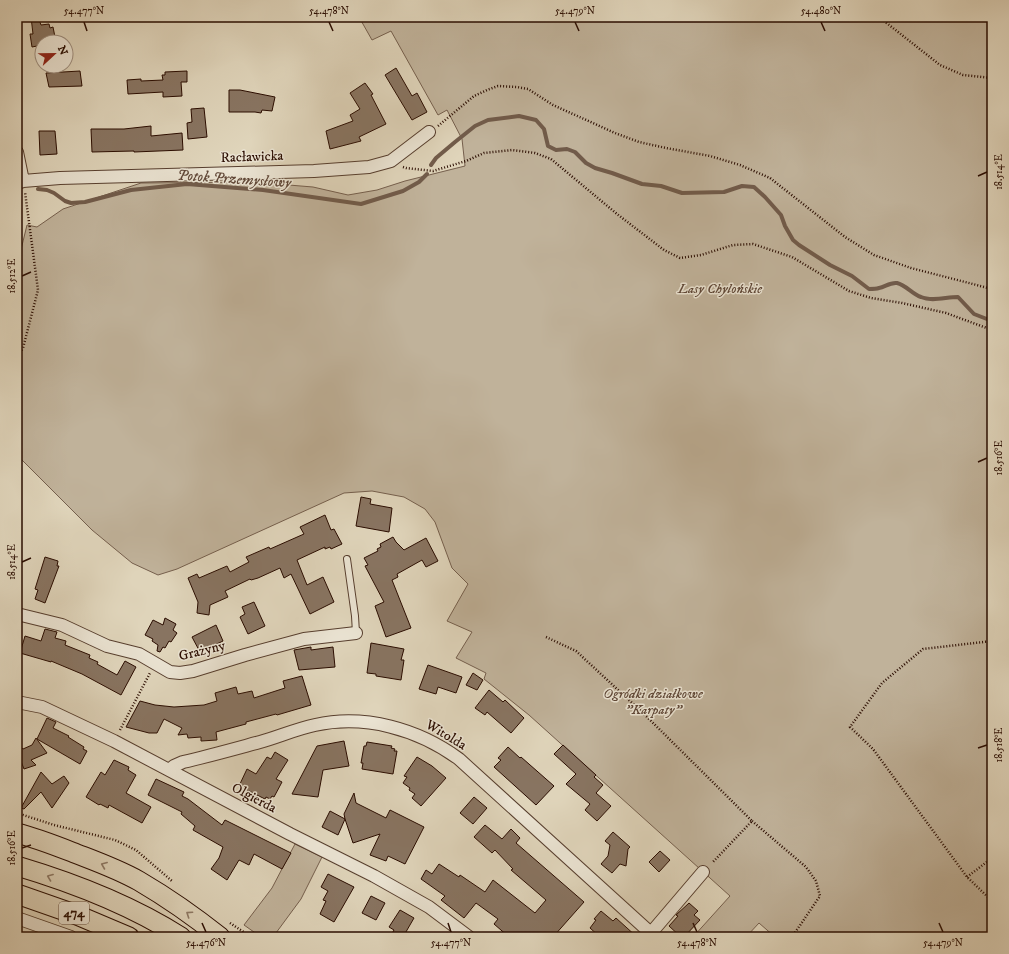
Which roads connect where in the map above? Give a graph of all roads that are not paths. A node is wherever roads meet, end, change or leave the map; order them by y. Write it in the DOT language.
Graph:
graph roads {
  1 [pos="429,132"];
  2 [pos="17,152"];
  3 [pos="20,182"];
  4 [pos="347,559"];
  5 [pos="17,614"];
  6 [pos="356,633"];
  7 [pos="17,702"];
  8 [pos="169,770"];
  9 [pos="17,834"];
  10 [pos="17,866"];
  11 [pos="703,872"];
  12 [pos="17,894"];
  13 [pos="17,918"];
  14 [pos="653,935"];
  15 [pos="67,936"];
  16 [pos="128,937"];
  17 [pos="181,937"];
  18 [pos="220,937"];
  19 [pos="469,937"];
  1 -- 3 [label="street, Racławicka"];
  2 -- 3 [label="street"];
  4 -- 6 [label="lane"];
  5 -- 6 [label="street, Grażyny"];
  7 -- 8 [label="street, Olgierda"];
  8 -- 14 [label="street, Witolda"];
  8 -- 19 [label="street, Olgierda"];
  18 -- 9 [label="main road, one-way"];
  17 -- 10 [label="main road, 474, one-way"];
  11 -- 14 [label="street, Witolda"];
  12 -- 16 [label="main road, 474"];
  13 -- 15 [label="street"];
}
